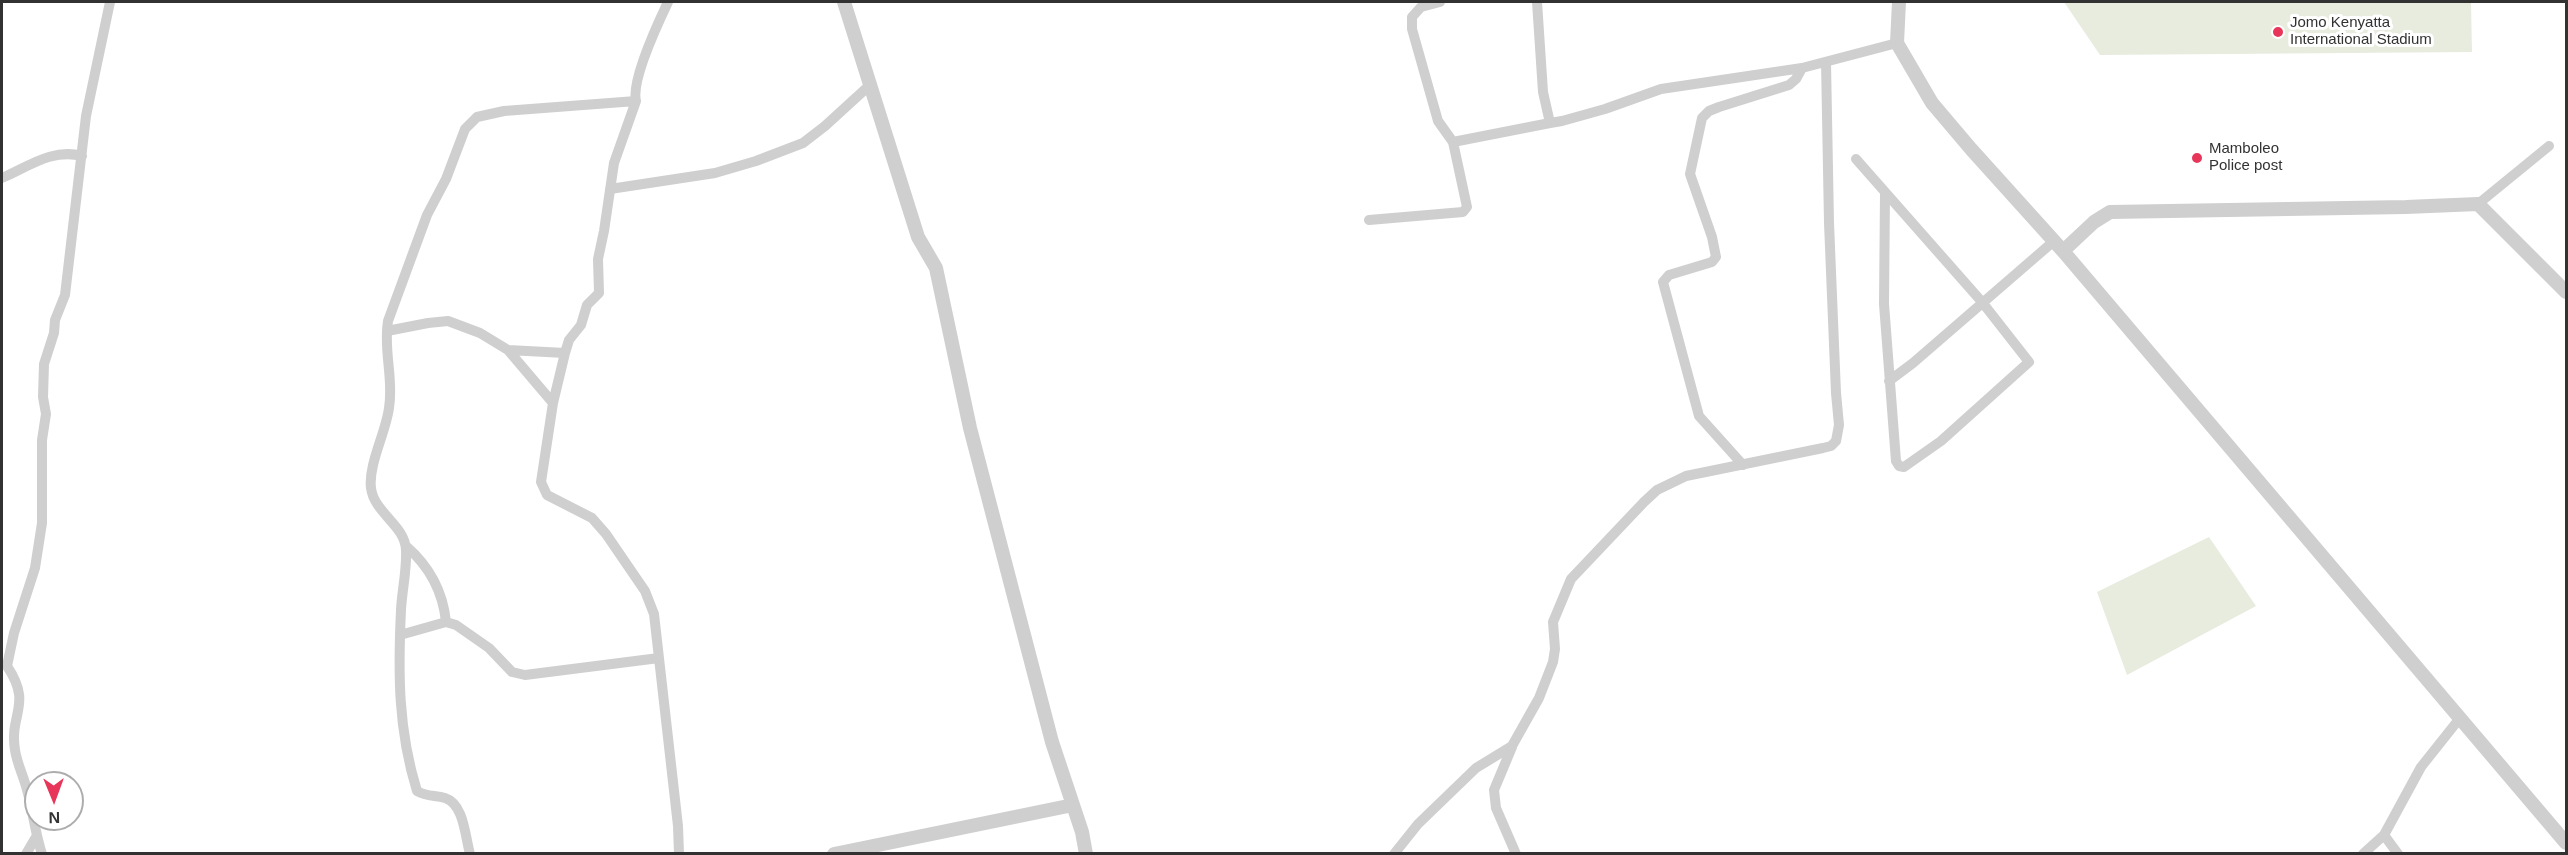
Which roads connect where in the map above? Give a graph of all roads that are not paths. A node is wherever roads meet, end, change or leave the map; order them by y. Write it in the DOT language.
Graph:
graph roads {
  1 [pos="110,2"];
  2 [pos="668,2"];
  3 [pos="844,2"];
  4 [pos="1440,2"];
  5 [pos="1537,2"];
  6 [pos="1899,2"];
  7 [pos="1897,43"];
  8 [pos="1826,62"];
  9 [pos="1802,68"];
  10 [pos="871,84"];
  11 [pos="636,101"];
  12 [pos="1550,123"];
  13 [pos="1453,142"];
  14 [pos="2549,146"];
  15 [pos="81,156"];
  16 [pos="1856,159"];
  17 [pos="2,178"];
  18 [pos="610,189"];
  19 [pos="1885,193"];
  20 [pos="2478,204"];
  21 [pos="1369,220"];
  22 [pos="2059,246"];
  23 [pos="2566,292"];
  24 [pos="1982,302"];
  25 [pos="387,332"];
  26 [pos="508,350"];
  27 [pos="565,353"];
  28 [pos="1889,381"];
  29 [pos="553,403"];
  30 [pos="1743,465"];
  31 [pos="406,546"];
  32 [pos="446,622"];
  33 [pos="400,635"];
  34 [pos="659,657"];
  35 [pos="4,666"];
  36 [pos="2460,718"];
  37 [pos="14,737"];
  38 [pos="2,738"];
  39 [pos="1512,747"];
  40 [pos="1073,805"];
  41 [pos="2384,835"];
  42 [pos="36,837"];
  43 [pos="2566,843"];
  44 [pos="26,854"];
  45 [pos="42,854"];
  46 [pos="470,854"];
  47 [pos="679,854"];
  48 [pos="834,854"];
  49 [pos="1086,854"];
  50 [pos="1394,854"];
  51 [pos="1516,854"];
  52 [pos="2363,854"];
  53 [pos="2398,854"];
  1 -- 15 [label="street"];
  2 -- 11 [label="street"];
  3 -- 10 [label="street"];
  4 -- 13 [label="street"];
  5 -- 12 [label="street"];
  6 -- 7 [label="street"];
  7 -- 8 [label="street"];
  7 -- 22 [label="street"];
  8 -- 9 [label="street"];
  8 -- 30 [label="street"];
  9 -- 12 [label="street"];
  9 -- 30 [label="street"];
  10 -- 18 [label="street"];
  10 -- 40 [label="street"];
  11 -- 18 [label="street"];
  11 -- 25 [label="street"];
  12 -- 13 [label="street"];
  13 -- 21 [label="street"];
  14 -- 20 [label="street"];
  15 -- 17 [label="street"];
  15 -- 35 [label="street"];
  16 -- 19 [label="street"];
  18 -- 27 [label="street"];
  19 -- 24 [label="street"];
  19 -- 28 [label="street"];
  20 -- 22 [label="street"];
  20 -- 23 [label="street"];
  22 -- 24 [label="street"];
  22 -- 36 [label="street"];
  24 -- 28 [label="street"];
  24 -- 28 [label="street"];
  25 -- 26 [label="street"];
  25 -- 31 [label="street"];
  26 -- 27 [label="street"];
  26 -- 29 [label="street"];
  27 -- 29 [label="street"];
  29 -- 34 [label="street"];
  30 -- 39 [label="street"];
  31 -- 32 [label="street"];
  31 -- 33 [label="street"];
  32 -- 33 [label="street"];
  32 -- 34 [label="street"];
  33 -- 46 [label="street"];
  34 -- 47 [label="street"];
  35 -- 37 [label="street"];
  36 -- 41 [label="street"];
  36 -- 43 [label="street"];
  37 -- 38 [label="street"];
  37 -- 42 [label="street"];
  39 -- 50 [label="street"];
  39 -- 51 [label="street"];
  40 -- 48 [label="street"];
  40 -- 49 [label="street"];
  41 -- 52 [label="street"];
  41 -- 53 [label="street"];
  42 -- 44 [label="street"];
  42 -- 45 [label="street"];
}
